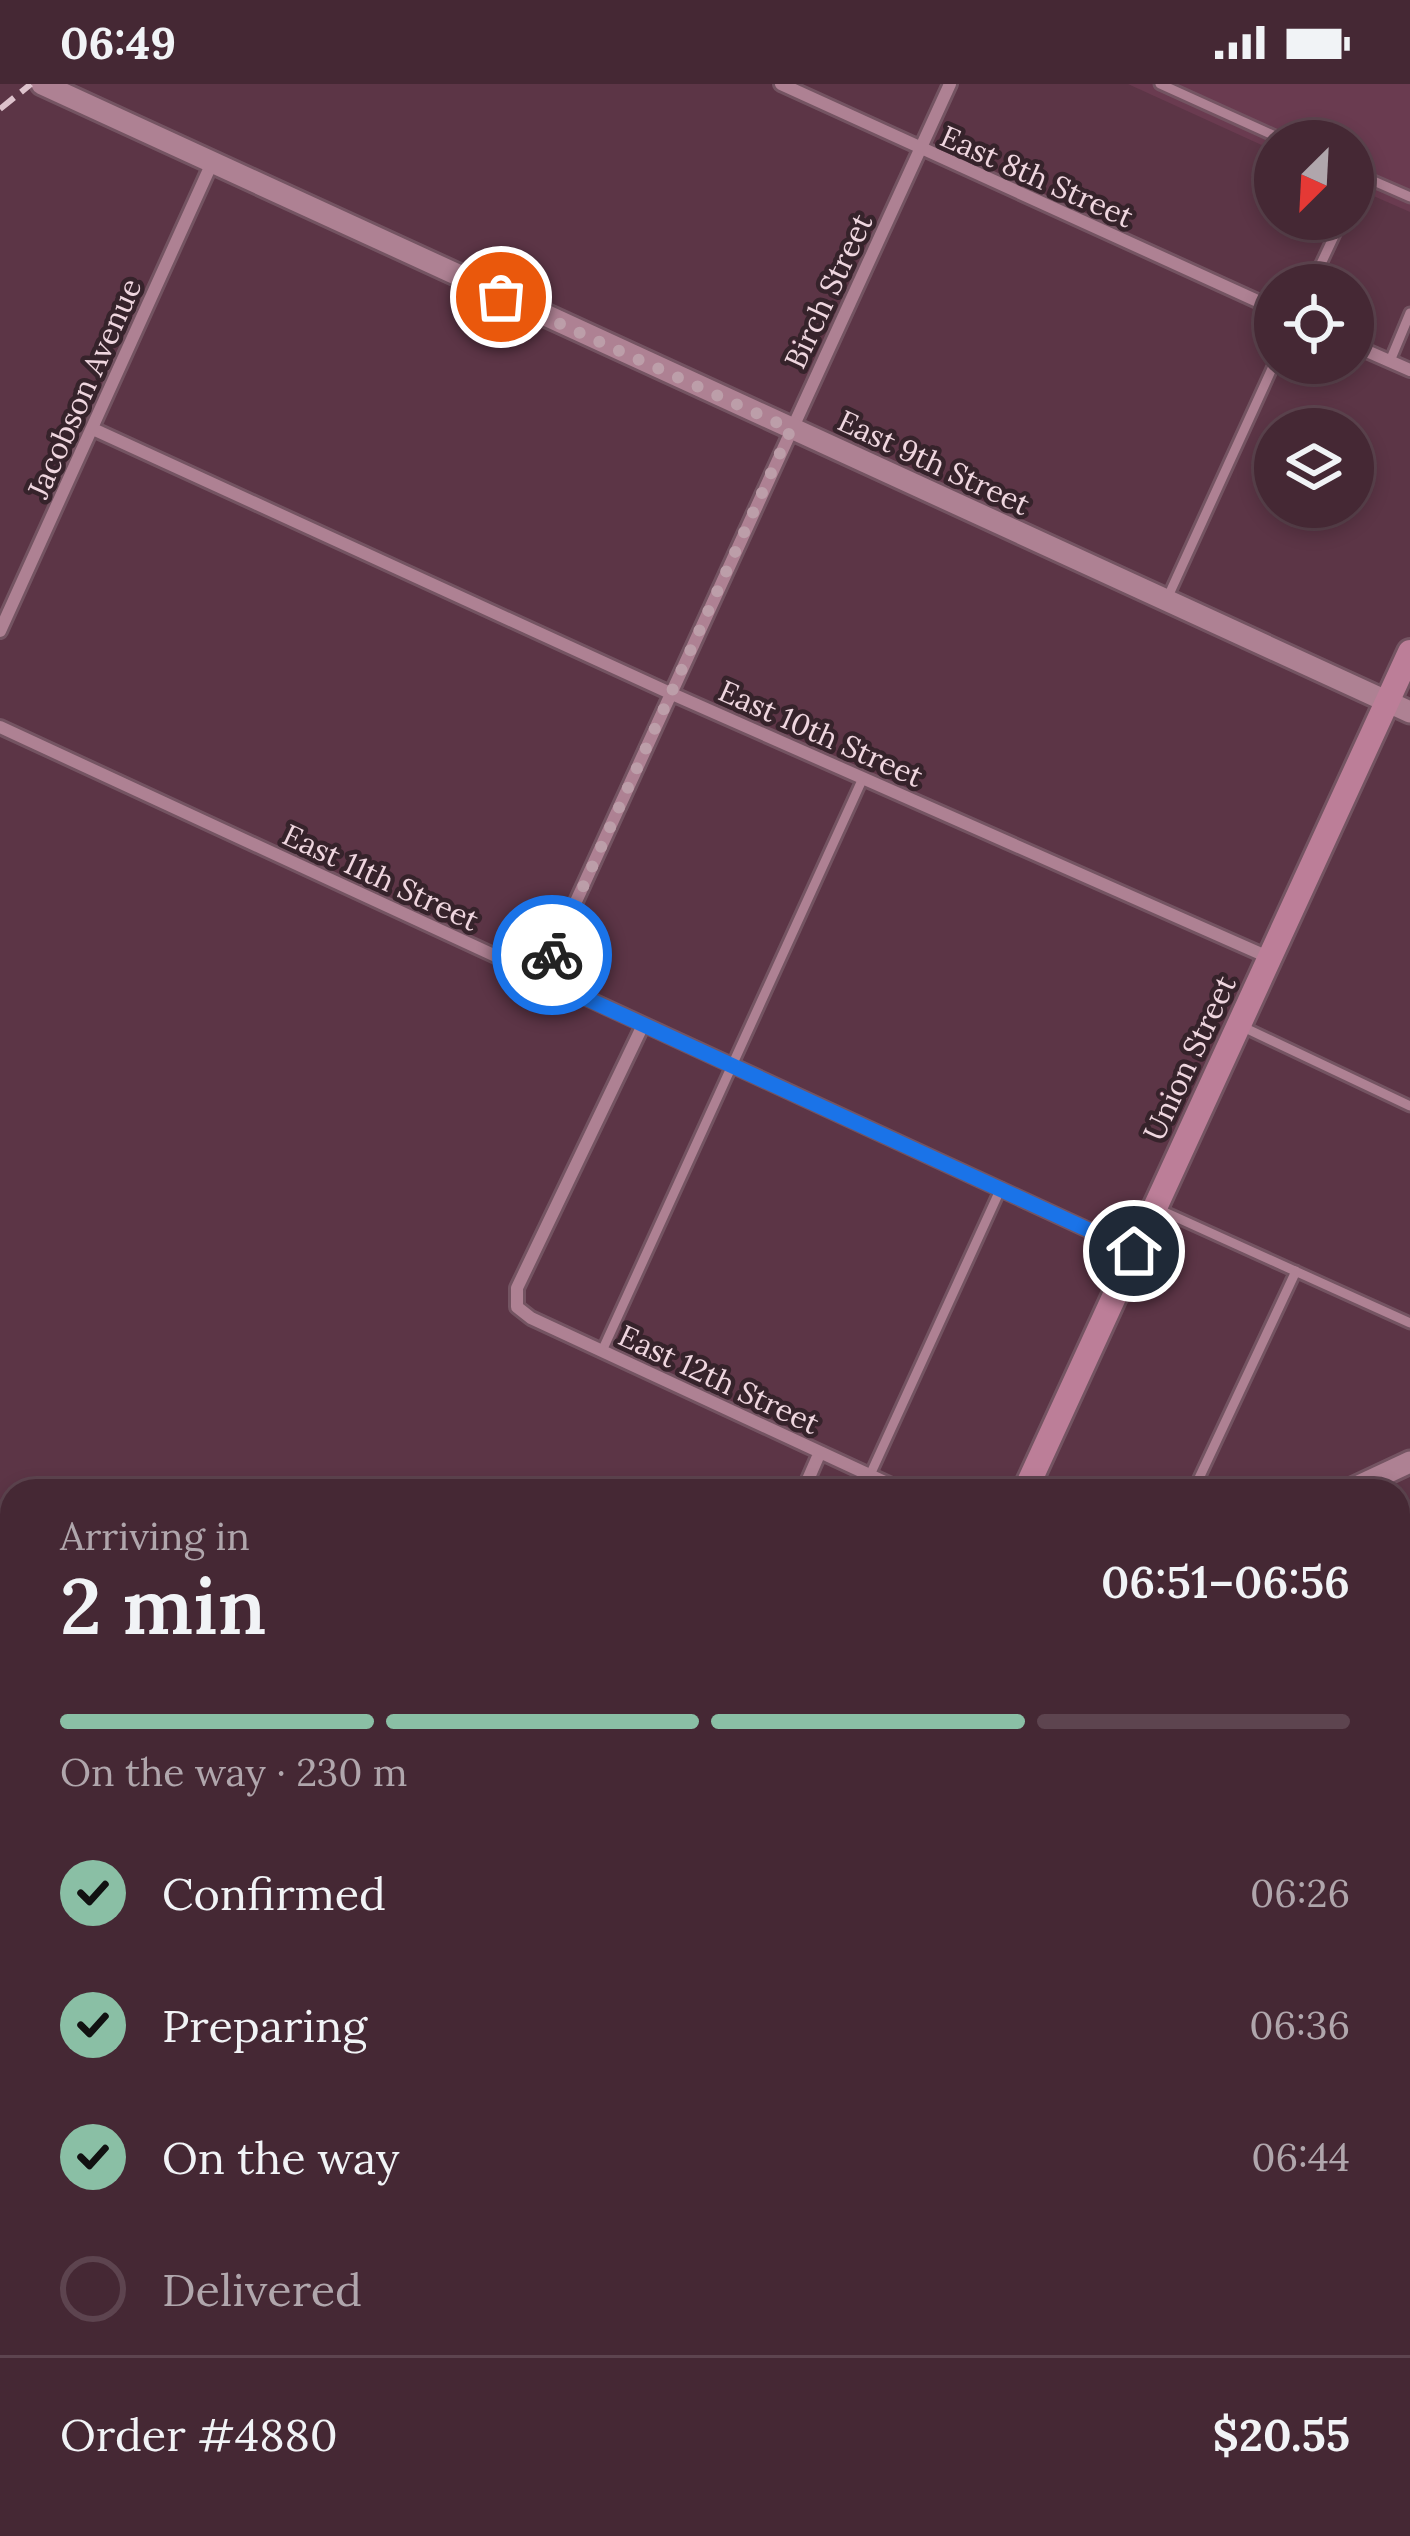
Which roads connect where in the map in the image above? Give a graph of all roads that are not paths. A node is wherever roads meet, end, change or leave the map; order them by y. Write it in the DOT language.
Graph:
graph roads {
  1 [pos="41,84"];
  2 [pos="781,84"];
  3 [pos="950,84"];
  4 [pos="1160,84"];
  5 [pos="1254,127"];
  6 [pos="920,149"];
  7 [pos="211,165"];
  8 [pos="1374,181"];
  9 [pos="1410,197"];
  10 [pos="1254,300"];
  11 [pos="1410,314"];
  12 [pos="1374,354"];
  13 [pos="1390,361"];
  14 [pos="1410,370"];
  15 [pos="1265,384"];
  16 [pos="93,429"];
  17 [pos="791,429"];
  18 [pos="1166,601"];
  19 [pos="0,631"];
  20 [pos="1410,652"];
  21 [pos="670,693"];
  22 [pos="1398,707"];
  23 [pos="0,727"];
  24 [pos="863,778"];
  25 [pos="1268,957"];
  26 [pos="542,978"];
  27 [pos="1237,1024"];
  28 [pos="643,1025"];
  29 [pos="733,1066"];
  30 [pos="1410,1106"];
  31 [pos="1000,1188"];
  32 [pos="1154,1207"];
  33 [pos="1134,1251"];
  34 [pos="1296,1271"];
  35 [pos="1410,1324"];
  36 [pos="602,1351"];
  37 [pos="820,1452"];
  38 [pos="1410,1462"];
  39 [pos="870,1475"];
  40 [pos="808,1479"];
  41 [pos="878,1479"];
  42 [pos="1030,1479"];
  43 [pos="1199,1479"];
  44 [pos="1374,1479"];
  1 -- 7 [label="street, East 9th Street"];
  2 -- 6 [label="street, East 8th Street"];
  3 -- 6 [label="street, Birch Street"];
  4 -- 5 [label="lane"];
  6 -- 10 [label="street, East 8th Street"];
  6 -- 17 [label="street, Birch Street"];
  7 -- 16 [label="street, Jacobson Avenue"];
  7 -- 17 [label="street, East 9th Street"];
  8 -- 9 [label="lane"];
  11 -- 13 [label="lane"];
  12 -- 13 [label="street"];
  13 -- 14 [label="street"];
  15 -- 18 [label="lane"];
  16 -- 19 [label="street, Jacobson Avenue"];
  16 -- 21 [label="street, East 10th Street"];
  17 -- 18 [label="street, East 9th Street"];
  17 -- 21 [label="street, Birch Street"];
  18 -- 22 [label="street, East 9th Street"];
  20 -- 22 [label="main road, Union Street"];
  21 -- 24 [label="street, East 10th Street"];
  21 -- 26 [label="street, Birch Street"];
  22 -- 25 [label="main road, Union Street"];
  23 -- 26 [label="street, East 11th Street"];
  24 -- 25 [label="street, East 10th Street"];
  24 -- 29 [label="lane"];
  25 -- 27 [label="main road, Union Street"];
  26 -- 28 [label="street, East 11th Street"];
  27 -- 30 [label="lane"];
  27 -- 32 [label="main road, Union Street"];
  28 -- 29 [label="street, East 11th Street"];
  28 -- 36 [label="street, East 12th Street"];
  29 -- 31 [label="street, East 11th Street"];
  29 -- 36 [label="lane"];
  31 -- 33 [label="street, East 11th Street"];
  31 -- 39 [label="lane"];
  32 -- 33 [label="main road, Union Street"];
  32 -- 34 [label="lane"];
  33 -- 42 [label="main road, Union Street"];
  34 -- 35 [label="lane"];
  34 -- 43 [label="lane"];
  36 -- 37 [label="street, East 12th Street"];
  37 -- 39 [label="street, East 12th Street"];
  37 -- 40 [label="street"];
  38 -- 44 [label="street"];
  39 -- 41 [label="street, East 12th Street"];
}
